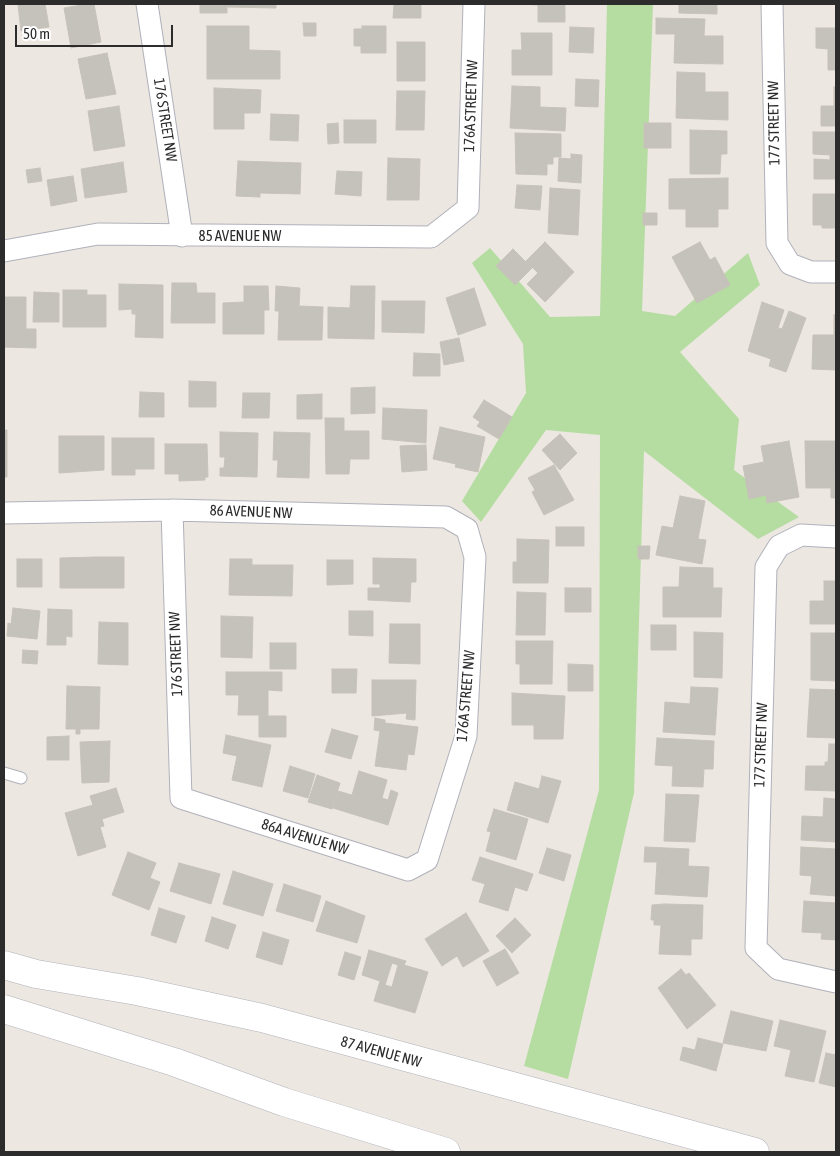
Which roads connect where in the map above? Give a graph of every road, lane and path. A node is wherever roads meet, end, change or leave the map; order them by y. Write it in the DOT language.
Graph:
graph roads {
  1 [pos="147,4"];
  2 [pos="474,4"];
  3 [pos="772,4"];
  4 [pos="468,208"];
  5 [pos="182,236"];
  6 [pos="4,251"];
  7 [pos="836,272"];
  8 [pos="172,510"];
  9 [pos="4,513"];
  10 [pos="836,537"];
  11 [pos="475,557"];
  12 [pos="4,773"];
  13 [pos="21,778"];
  14 [pos="181,798"];
  15 [pos="427,860"];
  16 [pos="4,965"];
  17 [pos="836,982"];
  18 [pos="4,1009"];
  19 [pos="405,1147"];
  20 [pos="446,1152"];
  21 [pos="755,1152"];
  1 -- 5 [label="street, 176 STREET NW"];
  2 -- 4 [label="street, 176A STREET NW"];
  3 -- 7 [label="street, 177 STREET NW"];
  4 -- 5 [label="street, 85 AVENUE NW"];
  5 -- 6 [label="street, 85 AVENUE NW"];
  8 -- 9 [label="street, 86 AVENUE NW"];
  8 -- 11 [label="street, 86 AVENUE NW"];
  8 -- 14 [label="street, 176 STREET NW"];
  10 -- 17 [label="street, 177 STREET NW"];
  11 -- 15 [label="street, 176A STREET NW"];
  12 -- 13 [label="lane"];
  14 -- 15 [label="street, 86A AVENUE NW"];
  16 -- 21 [label="main road, 87 AVENUE NW"];
  18 -- 19 [label="main road"];
  19 -- 20 [label="main road"];
}
